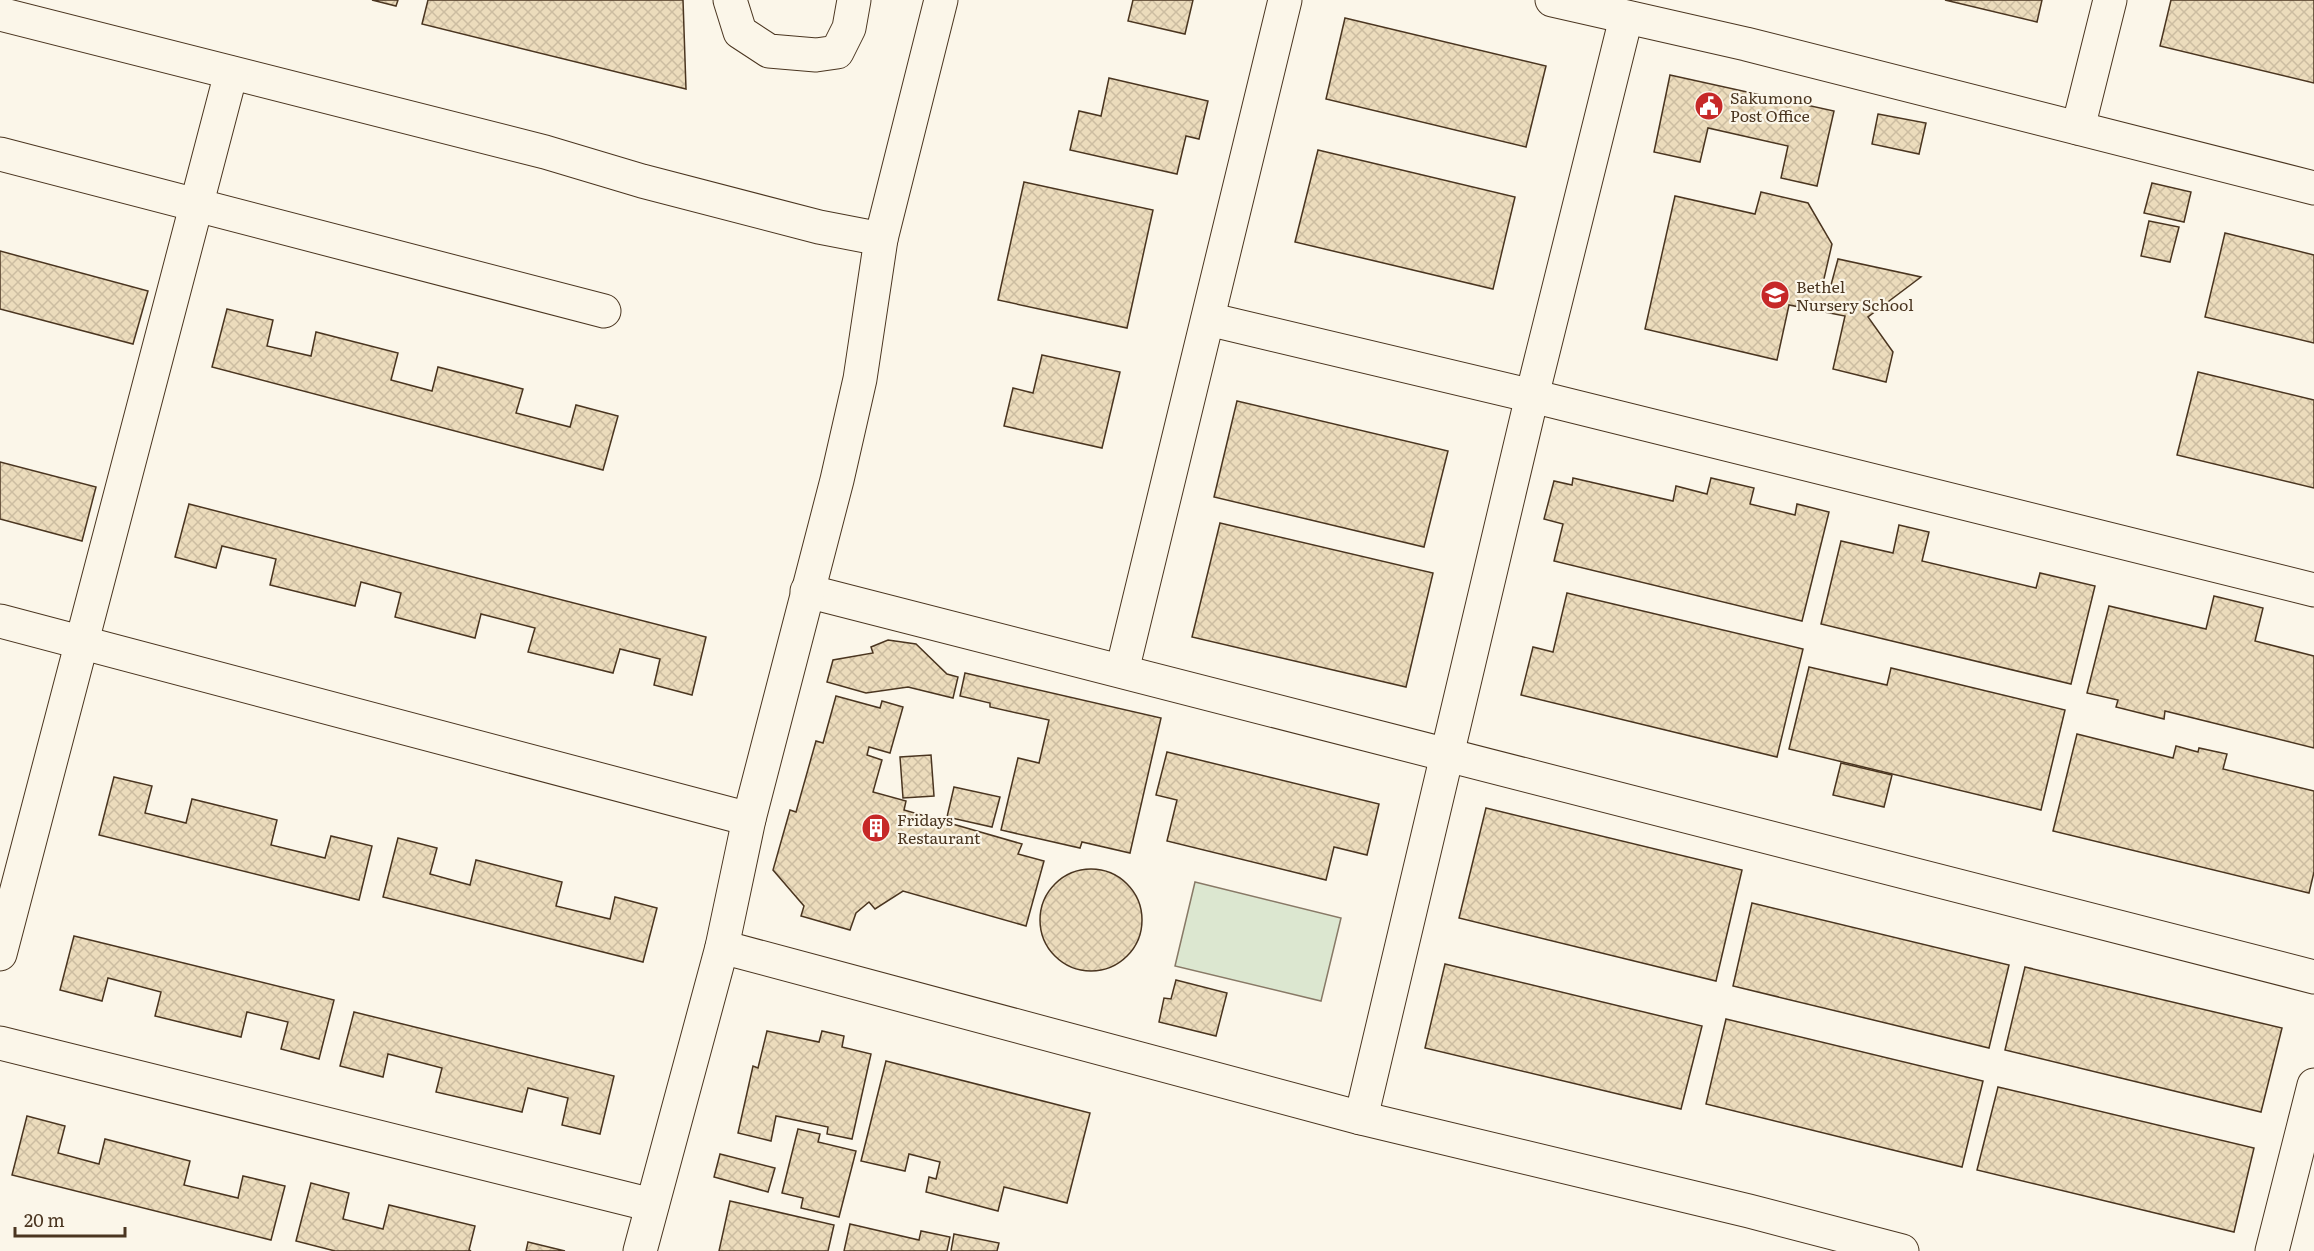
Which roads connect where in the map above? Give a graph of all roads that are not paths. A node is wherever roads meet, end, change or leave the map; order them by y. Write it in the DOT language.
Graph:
graph roads {
  1 [pos="730,0"];
  2 [pos="854,0"];
  3 [pos="941,0"];
  4 [pos="1285,0"];
  5 [pos="1552,0"];
  6 [pos="2110,0"];
  7 [pos="0,14"];
  8 [pos="1626,18"];
  9 [pos="231,73"];
  10 [pos="2078,128"];
  11 [pos="0,154"];
  12 [pos="2314,188"];
  13 [pos="196,206"];
  14 [pos="881,239"];
  15 [pos="604,311"];
  16 [pos="1208,319"];
  17 [pos="1532,396"];
  18 [pos="2314,590"];
  19 [pos="807,591"];
  20 [pos="0,621"];
  21 [pos="82,643"];
  22 [pos="1122,671"];
  23 [pos="1447,754"];
  24 [pos="749,819"];
  25 [pos="722,947"];
  26 [pos="0,954"];
  27 [pos="2314,977"];
  28 [pos="0,1043"];
  29 [pos="2314,1085"];
  30 [pos="1361,1118"];
  31 [pos="652,1205"];
  32 [pos="640,1251"];
  33 [pos="1902,1251"];
  34 [pos="2272,1251"];
  1 -- 2 [label="street"];
  3 -- 14 [label="street"];
  4 -- 16 [label="street"];
  5 -- 8 [label="street"];
  6 -- 10 [label="street"];
  7 -- 9 [label="street"];
  8 -- 10 [label="street"];
  8 -- 17 [label="street"];
  9 -- 13 [label="street"];
  9 -- 14 [label="street"];
  10 -- 12 [label="street"];
  11 -- 13 [label="street"];
  13 -- 15 [label="street"];
  13 -- 21 [label="street"];
  14 -- 19 [label="street"];
  16 -- 17 [label="street"];
  16 -- 22 [label="street"];
  17 -- 18 [label="street"];
  17 -- 23 [label="street"];
  19 -- 22 [label="street"];
  19 -- 24 [label="street"];
  20 -- 21 [label="street"];
  21 -- 24 [label="street"];
  21 -- 26 [label="street"];
  22 -- 23 [label="street"];
  23 -- 27 [label="street"];
  23 -- 30 [label="street"];
  24 -- 25 [label="street"];
  25 -- 30 [label="street"];
  25 -- 31 [label="street"];
  28 -- 31 [label="street"];
  29 -- 34 [label="street"];
  30 -- 33 [label="street"];
  31 -- 32 [label="street"];
}
